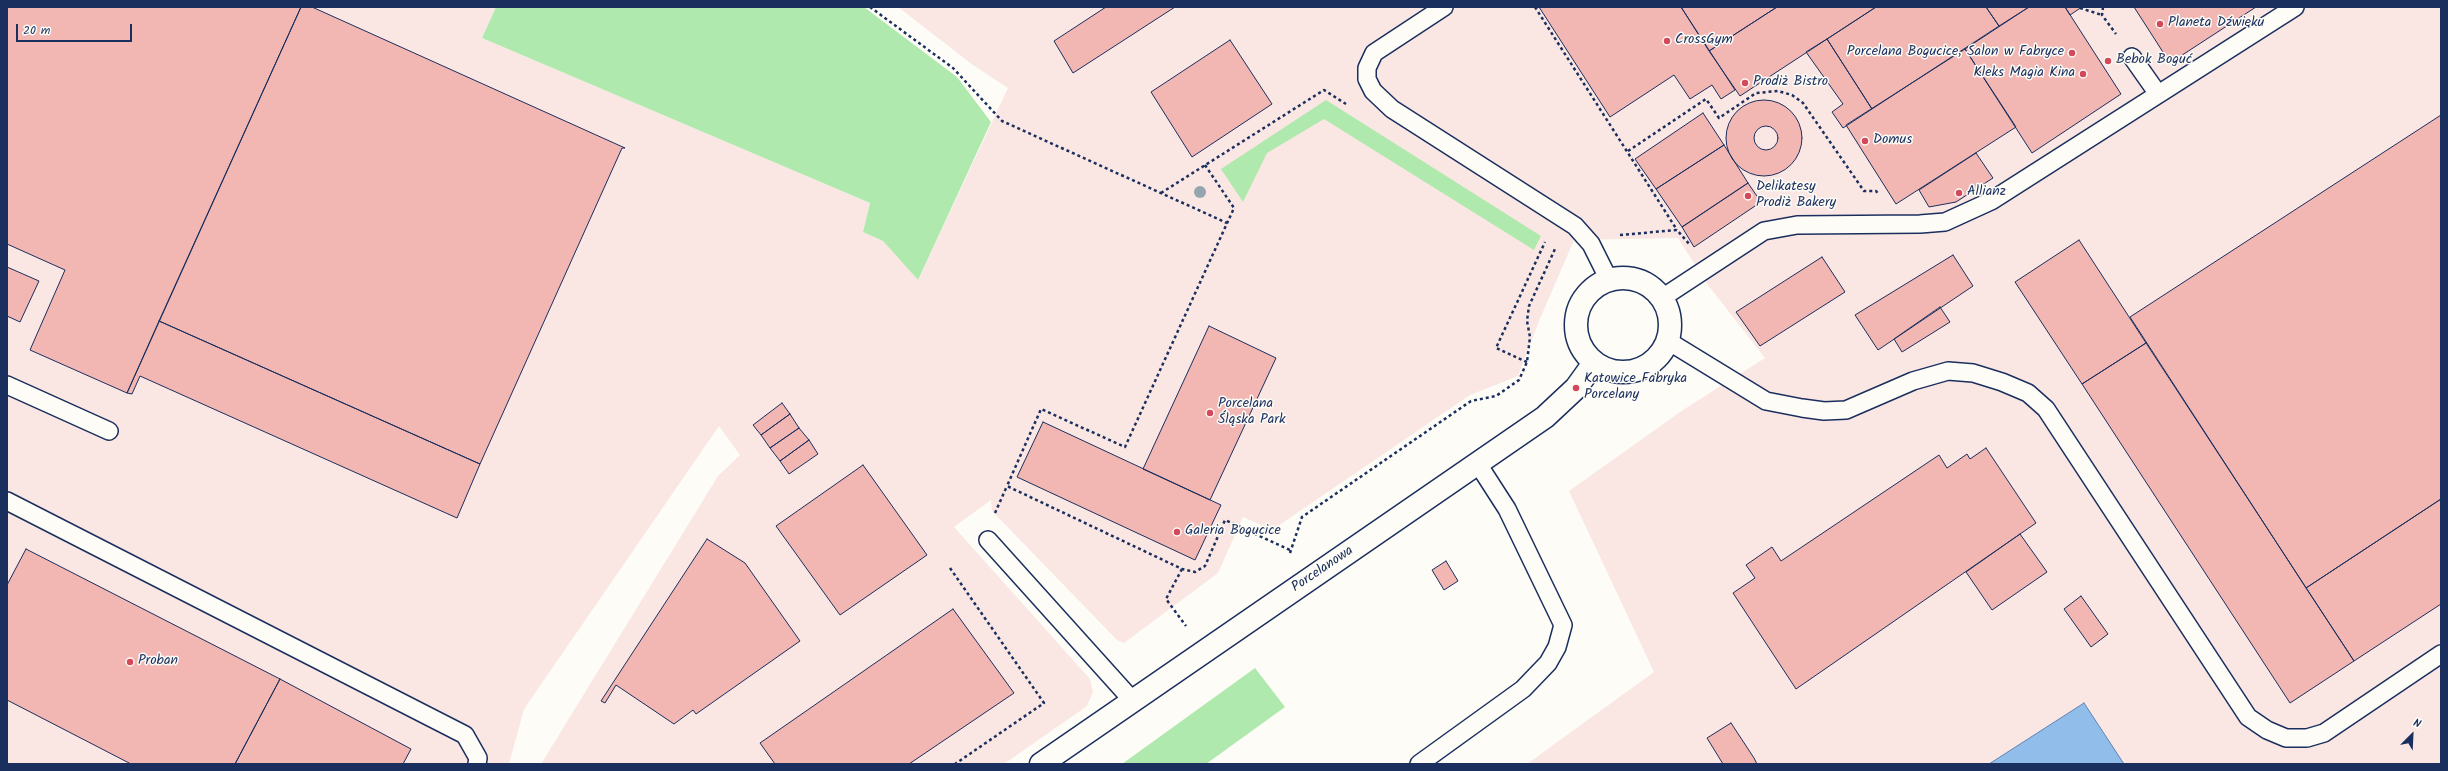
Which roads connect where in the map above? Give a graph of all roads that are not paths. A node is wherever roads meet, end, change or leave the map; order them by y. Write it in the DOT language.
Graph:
graph roads {
  1 [pos="1444,7"];
  2 [pos="2295,7"];
  3 [pos="2132,57"];
  4 [pos="2158,94"];
  5 [pos="1609,280"];
  6 [pos="1662,298"];
  7 [pos="1668,340"];
  8 [pos="1594,363"];
  9 [pos="7,385"];
  10 [pos="109,431"];
  11 [pos="1478,464"];
  12 [pos="7,501"];
  13 [pos="988,540"];
  14 [pos="2441,654"];
  15 [pos="1132,700"];
  16 [pos="477,764"];
  17 [pos="1041,764"];
  18 [pos="1419,764"];
  1 -- 5 [label="lane"];
  2 -- 4 [label="lane"];
  3 -- 4 [label="lane"];
  4 -- 6 [label="lane"];
  5 -- 6 [label="street"];
  5 -- 8 [label="street"];
  6 -- 7 [label="street"];
  7 -- 8 [label="street"];
  7 -- 14 [label="lane"];
  8 -- 11 [label="street, Porcelanowa"];
  9 -- 10 [label="lane"];
  11 -- 15 [label="street, Porcelanowa"];
  11 -- 18 [label="lane"];
  12 -- 16 [label="lane"];
  13 -- 15 [label="lane"];
  15 -- 17 [label="street, Porcelanowa"];
}
